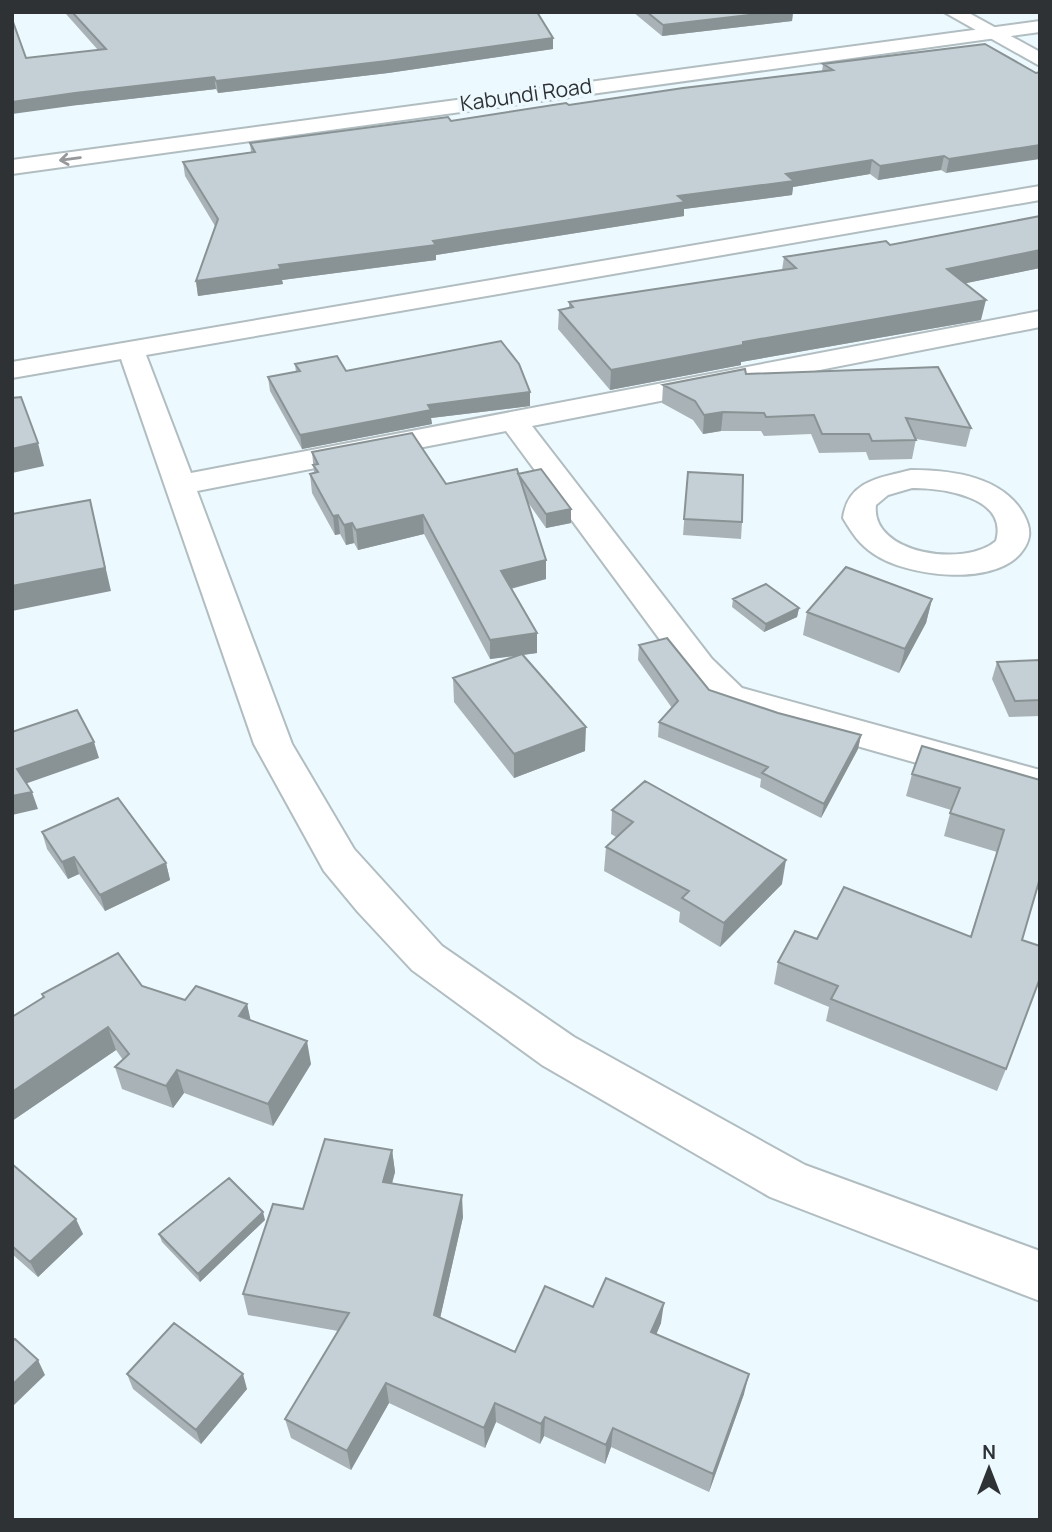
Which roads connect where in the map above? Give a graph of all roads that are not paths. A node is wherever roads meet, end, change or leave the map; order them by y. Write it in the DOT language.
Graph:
graph roads {
  1 [pos="1040,15"];
  2 [pos="970,22"];
  3 [pos="1040,26"];
  4 [pos="1040,60"];
  5 [pos="98,147"];
  6 [pos="12,151"];
  7 [pos="12,167"];
  8 [pos="1040,193"];
  9 [pos="1040,319"];
  10 [pos="131,350"];
  11 [pos="12,370"];
  12 [pos="513,419"];
  13 [pos="179,485"];
  14 [pos="1040,784"];
  15 [pos="1040,1276"];
  1 -- 2 [label="street, Kabundi Road"];
  2 -- 3 [label="street, Kabundi Road"];
  2 -- 4 [label="street"];
  2 -- 5 [label="street, Kabundi Road"];
  5 -- 6 [label="street, Kabundi Road"];
  5 -- 7 [label="street, Kabundi Road, one-way"];
  8 -- 10 [label="street"];
  9 -- 12 [label="street"];
  10 -- 11 [label="street"];
  10 -- 13 [label="street"];
  12 -- 13 [label="street"];
  12 -- 14 [label="street"];
  13 -- 15 [label="street"];
}
